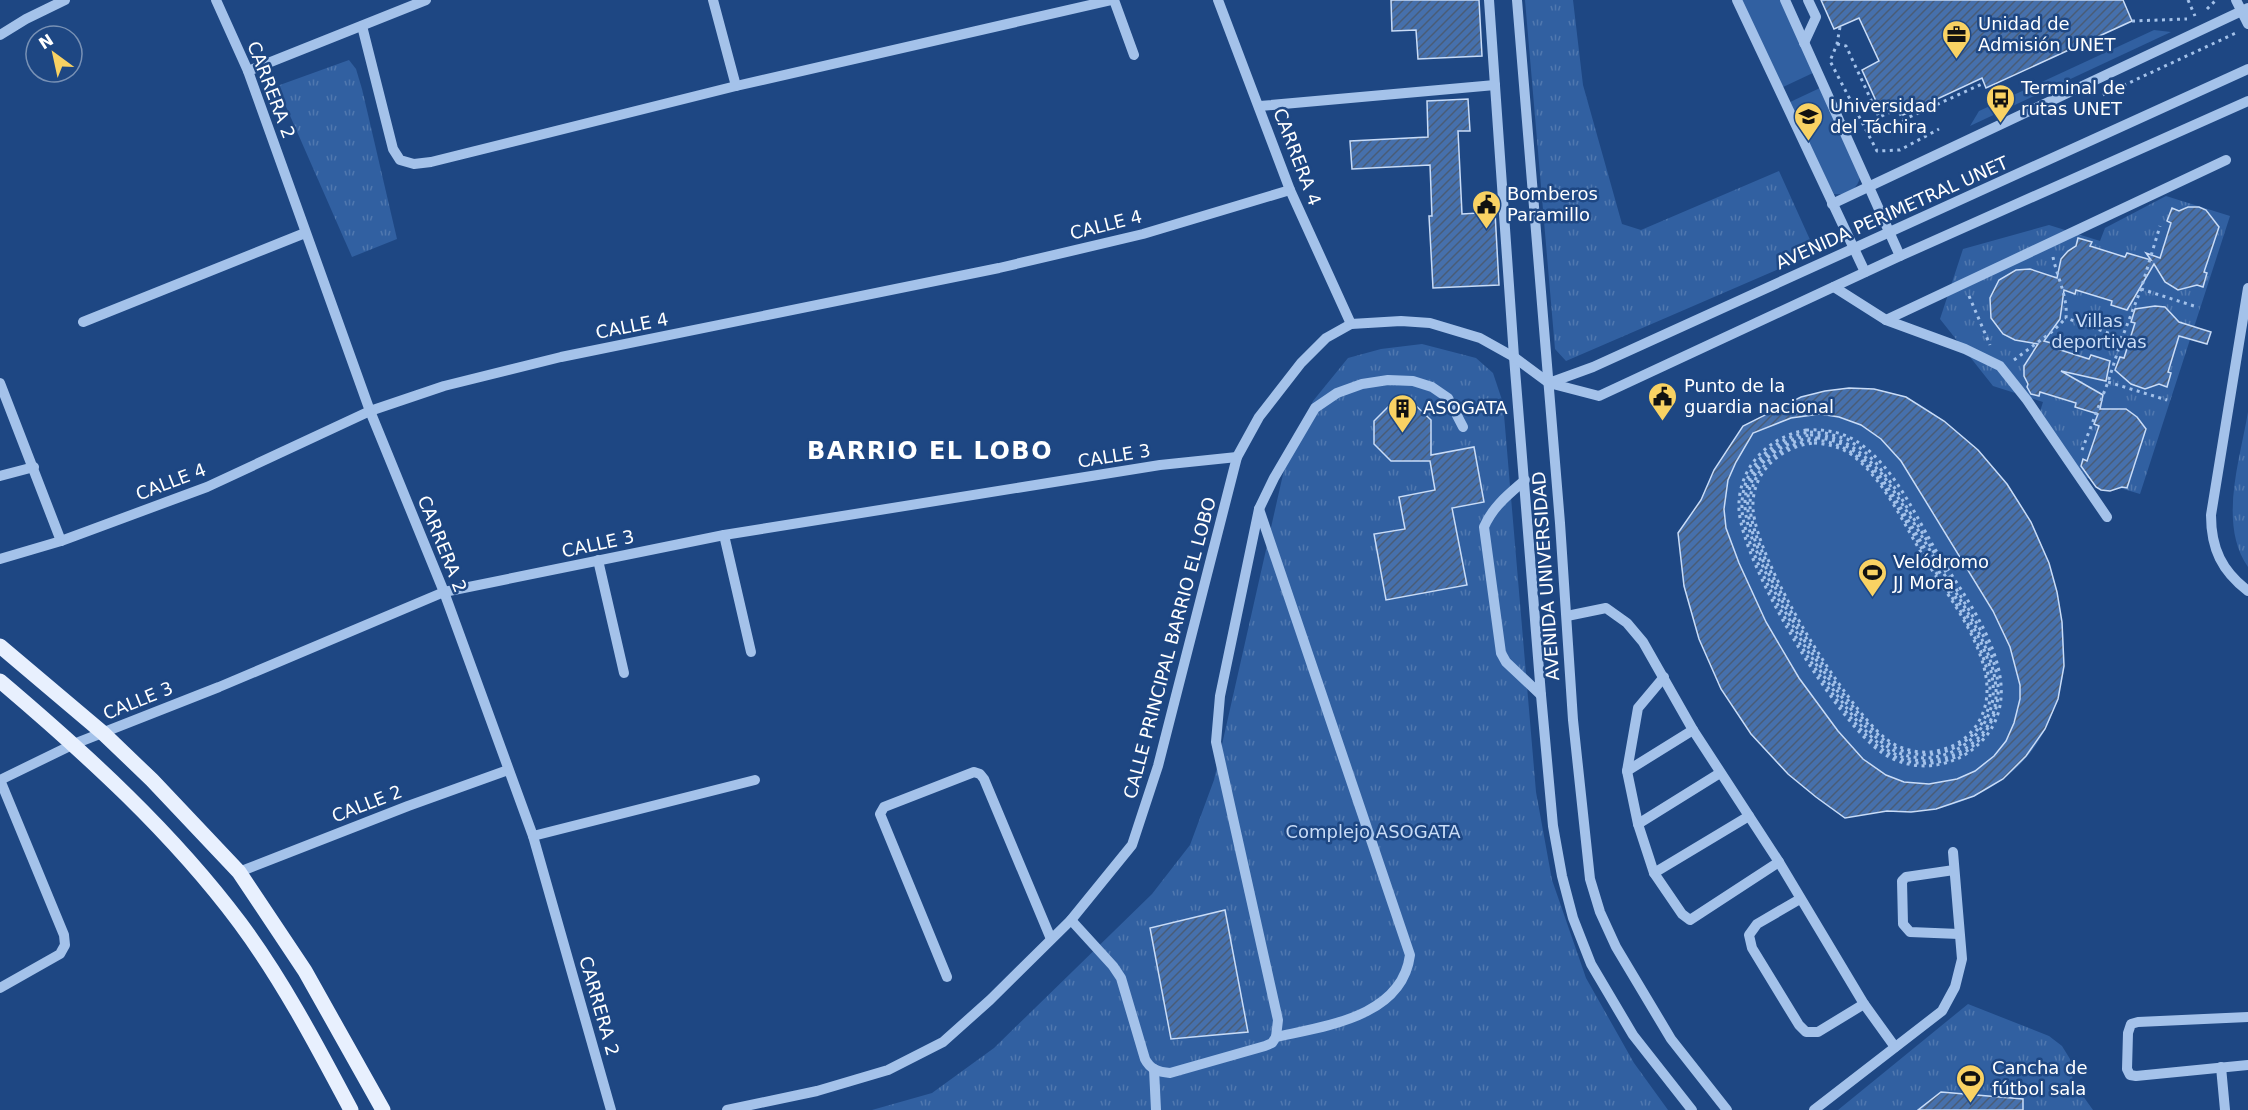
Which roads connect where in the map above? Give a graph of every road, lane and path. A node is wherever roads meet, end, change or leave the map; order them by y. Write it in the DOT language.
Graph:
graph roads {
  1 [pos="65,0"];
  2 [pos="216,0"];
  3 [pos="426,0"];
  4 [pos="714,0"];
  5 [pos="1113,0"];
  6 [pos="1218,0"];
  7 [pos="1489,0"];
  8 [pos="1517,0"];
  9 [pos="1737,0"];
  10 [pos="1785,0"];
  11 [pos="1808,0"];
  12 [pos="2188,0"];
  13 [pos="2216,0"];
  14 [pos="2236,0"];
  15 [pos="2244,10"];
  16 [pos="2195,16"];
  17 [pos="2133,21"];
  18 [pos="2248,24"];
  19 [pos="362,26"];
  20 [pos="1840,27"];
  21 [pos="0,35"];
  22 [pos="1804,43"];
  23 [pos="1837,44"];
  24 [pos="1134,55"];
  25 [pos="2248,69"];
  26 [pos="248,71"];
  27 [pos="1984,83"];
  28 [pos="1495,85"];
  29 [pos="736,86"];
  30 [pos="2248,101"];
  31 [pos="1260,106"];
  32 [pos="1939,129"];
  33 [pos="2226,160"];
  34 [pos="1868,186"];
  35 [pos="1290,190"];
  36 [pos="1832,204"];
  37 [pos="2160,226"];
  38 [pos="1889,232"];
  39 [pos="305,234"];
  40 [pos="1853,249"];
  41 [pos="1900,256"];
  42 [pos="2054,260"];
  43 [pos="1865,272"];
  44 [pos="1963,283"];
  45 [pos="1834,287"];
  46 [pos="2248,288"];
  47 [pos="2140,289"];
  48 [pos="2194,306"];
  49 [pos="2066,318"];
  50 [pos="1886,320"];
  51 [pos="83,322"];
  52 [pos="1351,324"];
  53 [pos="2122,338"];
  54 [pos="1514,357"];
  55 [pos="2000,366"];
  56 [pos="2108,382"];
  57 [pos="0,383"];
  58 [pos="1548,383"];
  59 [pos="2167,400"];
  60 [pos="370,411"];
  61 [pos="1463,427"];
  62 [pos="2082,450"];
  63 [pos="1237,457"];
  64 [pos="34,467"];
  65 [pos="0,476"];
  66 [pos="1525,480"];
  67 [pos="1259,509"];
  68 [pos="2107,517"];
  69 [pos="724,535"];
  70 [pos="61,541"];
  71 [pos="0,560"];
  72 [pos="598,560"];
  73 [pos="2248,591"];
  74 [pos="444,592"];
  75 [pos="1567,616"];
  76 [pos="0,646"];
  77 [pos="751,652"];
  78 [pos="1991,671"];
  79 [pos="624,673"];
  80 [pos="1664,677"];
  81 [pos="0,681"];
  82 [pos="1541,695"];
  83 [pos="1694,729"];
  84 [pos="103,733"];
  85 [pos="74,744"];
  86 [pos="508,770"];
  87 [pos="1627,771"];
  88 [pos="1720,773"];
  89 [pos="0,780"];
  90 [pos="755,780"];
  91 [pos="1749,816"];
  92 [pos="1638,824"];
  93 [pos="533,836"];
  94 [pos="1953,852"];
  95 [pos="1779,862"];
  96 [pos="1954,870"];
  97 [pos="239,872"];
  98 [pos="1654,873"];
  99 [pos="1800,899"];
  100 [pos="1071,920"];
  101 [pos="1959,934"];
  102 [pos="1051,939"];
  103 [pos="947,977"];
  104 [pos="0,988"];
  105 [pos="1864,1004"];
  106 [pos="2248,1017"];
  107 [pos="1276,1037"];
  108 [pos="1895,1047"];
  109 [pos="2248,1065"];
  110 [pos="2221,1067"];
  111 [pos="1154,1069"];
  112 [pos="351,1110"];
  113 [pos="383,1110"];
  114 [pos="611,1110"];
  115 [pos="730,1110"];
  116 [pos="1156,1110"];
  117 [pos="1692,1110"];
  118 [pos="1727,1110"];
  119 [pos="1814,1110"];
  120 [pos="2225,1110"];
  1 -- 21 [label="street"];
  2 -- 26 [label="street, CARRERA 2"];
  3 -- 19 [label="street"];
  4 -- 29 [label="street"];
  5 -- 24 [label="street"];
  5 -- 29 [label="street"];
  6 -- 31 [label="street, CARRERA 4"];
  7 -- 28 [label="street, AVENIDA UNIVERSIDAD"];
  8 -- 58 [label="street, AVENIDA UNIVERSIDAD"];
  9 -- 36 [label="street"];
  10 -- 22 [label="street"];
  11 -- 22 [label="street"];
  12 -- 16 [label="path"];
  13 -- 16 [label="path"];
  14 -- 15 [label="street"];
  15 -- 18 [label="street"];
  15 -- 34 [label="street"];
  16 -- 17 [label="path"];
  19 -- 26 [label="street"];
  19 -- 29 [label="street"];
  20 -- 23 [label="path"];
  22 -- 34 [label="street"];
  23 -- 27 [label="path"];
  23 -- 32 [label="path"];
  25 -- 38 [label="street, AVENIDA PERIMETRAL UNET"];
  26 -- 39 [label="street, CARRERA 2"];
  28 -- 31 [label="street"];
  28 -- 54 [label="street, AVENIDA UNIVERSIDAD"];
  30 -- 41 [label="street"];
  31 -- 35 [label="street, CARRERA 4"];
  33 -- 44 [label="street"];
  34 -- 36 [label="street"];
  34 -- 38 [label="street"];
  35 -- 52 [label="street, CARRERA 4"];
  35 -- 60 [label="street, CALLE 4"];
  36 -- 40 [label="street"];
  37 -- 47 [label="path"];
  38 -- 40 [label="street, AVENIDA PERIMETRAL UNET"];
  38 -- 41 [label="street"];
  39 -- 51 [label="street"];
  39 -- 60 [label="street, CARRERA 2"];
  40 -- 43 [label="street"];
  40 -- 58 [label="street, AVENIDA PERIMETRAL UNET"];
  41 -- 43 [label="street"];
  42 -- 49 [label="path"];
  43 -- 45 [label="street"];
  44 -- 50 [label="street"];
  44 -- 55 [label="path"];
  45 -- 50 [label="street"];
  45 -- 58 [label="street"];
  46 -- 73 [label="street"];
  47 -- 48 [label="path"];
  47 -- 53 [label="path"];
  49 -- 53 [label="path"];
  49 -- 55 [label="path"];
  50 -- 55 [label="street"];
  52 -- 54 [label="street, CALLE PRINCIPAL BARRIO EL LOBO"];
  52 -- 63 [label="street, CALLE PRINCIPAL BARRIO EL LOBO"];
  53 -- 56 [label="path"];
  54 -- 58 [label="street, CALLE PRINCIPAL BARRIO EL LOBO"];
  54 -- 66 [label="street, AVENIDA UNIVERSIDAD"];
  55 -- 68 [label="street"];
  56 -- 59 [label="path"];
  56 -- 62 [label="path"];
  57 -- 64 [label="street"];
  58 -- 75 [label="street, AVENIDA UNIVERSIDAD"];
  60 -- 70 [label="street, CALLE 4"];
  60 -- 74 [label="street, CARRERA 2"];
  61 -- 67 [label="street"];
  63 -- 69 [label="street, CALLE 3"];
  63 -- 100 [label="street, CALLE PRINCIPAL BARRIO EL LOBO"];
  64 -- 65 [label="street"];
  64 -- 70 [label="street"];
  66 -- 82 [label="street, AVENIDA UNIVERSIDAD"];
  66 -- 82 [label="street"];
  67 -- 107 [label="street"];
  67 -- 107 [label="street"];
  69 -- 72 [label="street, CALLE 3"];
  69 -- 77 [label="street"];
  70 -- 71 [label="street, CALLE 4"];
  72 -- 74 [label="street, CALLE 3"];
  72 -- 79 [label="street"];
  74 -- 84 [label="street, CALLE 3"];
  74 -- 86 [label="street, CARRERA 2"];
  75 -- 80 [label="street"];
  75 -- 118 [label="street, AVENIDA UNIVERSIDAD"];
  76 -- 84 [label="main road"];
  78 -- 78 [label="path"];
  78 -- 78 [label="path"];
  80 -- 83 [label="street"];
  80 -- 87 [label="street"];
  81 -- 85 [label="main road"];
  82 -- 117 [label="street, AVENIDA UNIVERSIDAD"];
  83 -- 87 [label="street"];
  83 -- 88 [label="street"];
  84 -- 85 [label="street, CALLE 3"];
  84 -- 97 [label="main road"];
  85 -- 89 [label="street, CALLE 3"];
  85 -- 112 [label="main road"];
  86 -- 93 [label="street, CARRERA 2"];
  86 -- 97 [label="street, CALLE 2"];
  87 -- 92 [label="street"];
  88 -- 91 [label="street"];
  88 -- 92 [label="street"];
  89 -- 104 [label="street"];
  90 -- 93 [label="street"];
  91 -- 95 [label="street"];
  91 -- 98 [label="street"];
  92 -- 98 [label="street"];
  93 -- 114 [label="street, CARRERA 2"];
  94 -- 96 [label="street"];
  95 -- 98 [label="street"];
  95 -- 99 [label="street"];
  96 -- 101 [label="street"];
  96 -- 101 [label="street"];
  97 -- 113 [label="main road"];
  99 -- 105 [label="street"];
  99 -- 105 [label="street"];
  100 -- 102 [label="street, CALLE PRINCIPAL BARRIO EL LOBO"];
  100 -- 111 [label="street"];
  101 -- 108 [label="street"];
  102 -- 103 [label="street"];
  102 -- 115 [label="street, CALLE PRINCIPAL BARRIO EL LOBO"];
  105 -- 108 [label="street"];
  106 -- 110 [label="street"];
  107 -- 111 [label="street"];
  108 -- 119 [label="street"];
  109 -- 110 [label="street"];
  110 -- 120 [label="street"];
  111 -- 116 [label="street"];
}
